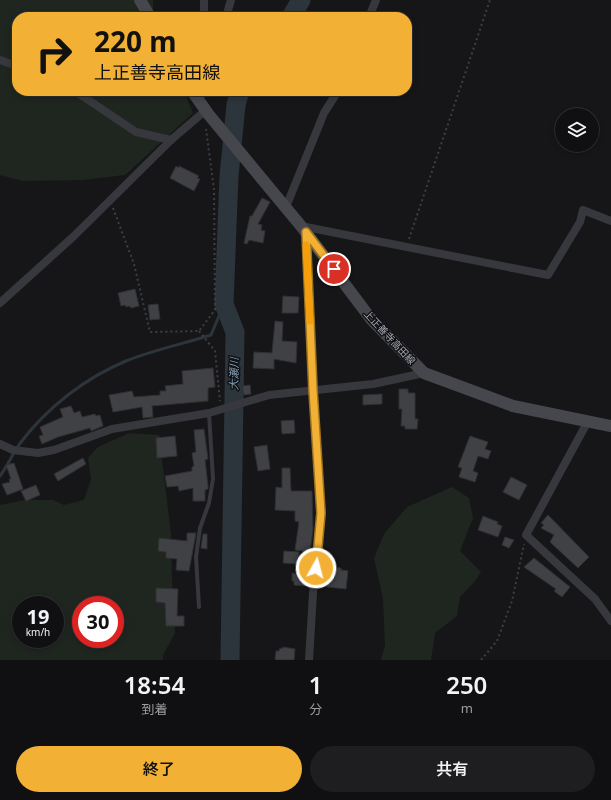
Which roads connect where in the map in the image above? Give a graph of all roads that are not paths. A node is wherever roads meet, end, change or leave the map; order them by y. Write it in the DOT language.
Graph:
graph roads {
  1 [pos="140,0"];
  2 [pos="204,0"];
  3 [pos="231,0"];
  4 [pos="376,0"];
  5 [pos="147,12"];
  6 [pos="204,12"];
  7 [pos="227,12"];
  8 [pos="372,12"];
  9 [pos="0,60"];
  10 [pos="12,64"];
  11 [pos="82,96"];
  12 [pos="335,96"];
  13 [pos="199,98"];
  14 [pos="171,140"];
  15 [pos="286,207"];
  16 [pos="611,221"];
  17 [pos="303,229"];
  18 [pos="0,303"];
  19 [pos="424,373"];
  20 [pos="313,390"];
  21 [pos="209,413"];
  22 [pos="588,421"];
  23 [pos="611,426"];
  24 [pos="0,444"];
  25 [pos="199,607"];
  26 [pos="611,621"];
  27 [pos="309,660"];
  1 -- 5 [label="main road"];
  2 -- 6 [label="street"];
  3 -- 7 [label="street"];
  4 -- 8 [label="street"];
  9 -- 10 [label="street"];
  11 -- 14 [label="street"];
  12 -- 15 [label="street"];
  13 -- 14 [label="street"];
  13 -- 15 [label="main road, 上正善寺高田線"];
  14 -- 18 [label="street"];
  15 -- 17 [label="main road, 上正善寺高田線"];
  16 -- 17 [label="street"];
  17 -- 19 [label="main road, 上正善寺高田線"];
  17 -- 20 [label="street"];
  19 -- 20 [label="street"];
  19 -- 22 [label="main road, 上正善寺高田線"];
  20 -- 21 [label="street"];
  20 -- 27 [label="street"];
  21 -- 24 [label="street"];
  21 -- 25 [label="lane"];
  22 -- 23 [label="main road, 上正善寺高田線"];
  22 -- 26 [label="street"];
}
